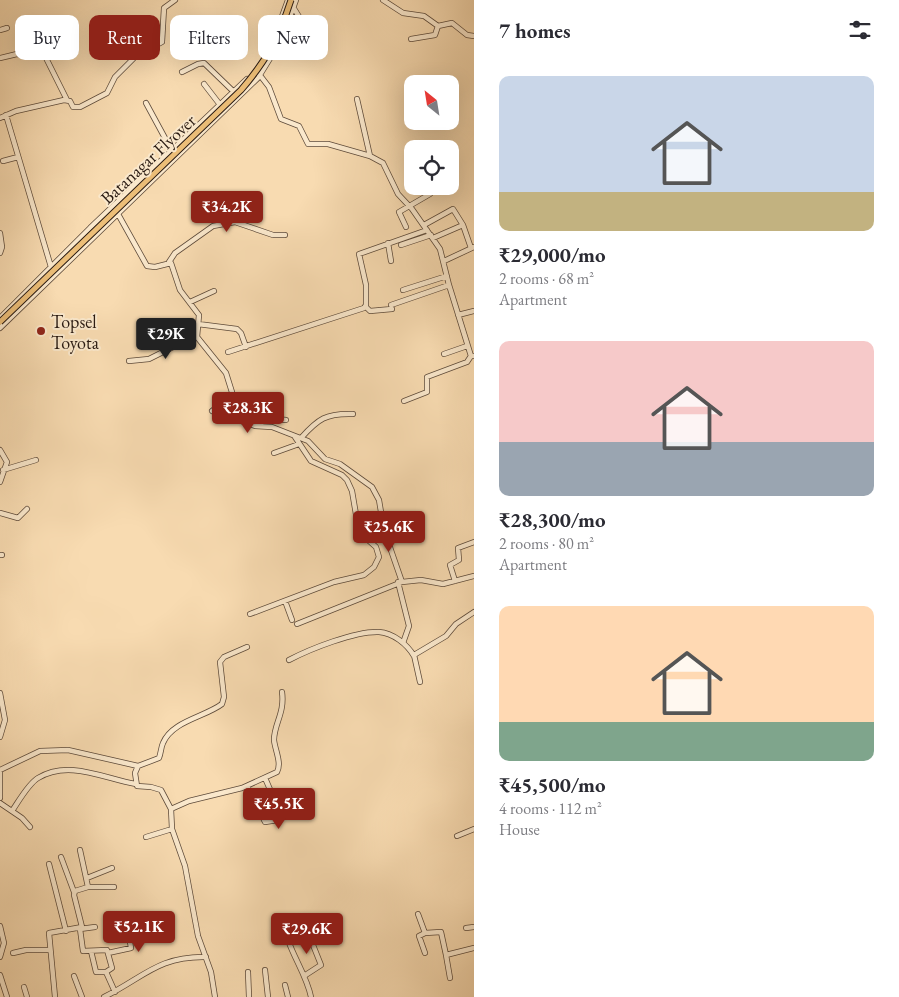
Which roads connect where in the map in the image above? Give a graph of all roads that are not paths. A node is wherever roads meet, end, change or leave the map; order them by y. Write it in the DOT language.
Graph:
graph roads {
  1 [pos="290,0"];
  2 [pos="296,0"];
  3 [pos="383,0"];
  4 [pos="171,1"];
  5 [pos="293,7"];
  6 [pos="298,15"];
  7 [pos="438,26"];
  8 [pos="7,28"];
  9 [pos="0,30"];
  10 [pos="474,36"];
  11 [pos="411,39"];
  12 [pos="15,54"];
  13 [pos="0,58"];
  14 [pos="47,60"];
  15 [pos="255,69"];
  16 [pos="182,72"];
  17 [pos="260,75"];
  18 [pos="204,84"];
  19 [pos="234,92"];
  20 [pos="356,99"];
  21 [pos="67,100"];
  22 [pos="146,103"];
  23 [pos="221,106"];
  24 [pos="6,115"];
  25 [pos="0,118"];
  26 [pos="172,152"];
  27 [pos="370,156"];
  28 [pos="18,157"];
  29 [pos="3,161"];
  30 [pos="428,195"];
  31 [pos="408,206"];
  32 [pos="118,214"];
  33 [pos="424,225"];
  34 [pos="463,225"];
  35 [pos="406,227"];
  36 [pos="427,230"];
  37 [pos="0,233"];
  38 [pos="285,235"];
  39 [pos="432,236"];
  40 [pos="388,243"];
  41 [pos="401,245"];
  42 [pos="472,248"];
  43 [pos="0,253"];
  44 [pos="391,260"];
  45 [pos="444,261"];
  46 [pos="169,262"];
  47 [pos="51,268"];
  48 [pos="447,276"];
  49 [pos="448,285"];
  50 [pos="403,290"];
  51 [pos="214,292"];
  52 [pos="190,302"];
  53 [pos="366,307"];
  54 [pos="474,311"];
  55 [pos="458,315"];
  56 [pos="0,318"];
  57 [pos="0,322"];
  58 [pos="198,324"];
  59 [pos="0,328"];
  60 [pos="197,335"];
  61 [pos="467,346"];
  62 [pos="246,347"];
  63 [pos="228,352"];
  64 [pos="444,354"];
  65 [pos="473,356"];
  66 [pos="129,361"];
  67 [pos="233,395"];
  68 [pos="404,401"];
  69 [pos="212,411"];
  70 [pos="353,414"];
  71 [pos="286,420"];
  72 [pos="257,426"];
  73 [pos="295,436"];
  74 [pos="301,438"];
  75 [pos="299,444"];
  76 [pos="0,450"];
  77 [pos="274,453"];
  78 [pos="36,460"];
  79 [pos="3,470"];
  80 [pos="0,482"];
  81 [pos="27,509"];
  82 [pos="0,513"];
  83 [pos="474,542"];
  84 [pos="474,576"];
  85 [pos="400,581"];
  86 [pos="455,581"];
  87 [pos="284,601"];
  88 [pos="474,612"];
  89 [pos="250,614"];
  90 [pos="292,620"];
  91 [pos="297,624"];
  92 [pos="403,643"];
  93 [pos="247,647"];
  94 [pos="414,656"];
  95 [pos="289,660"];
  96 [pos="420,682"];
  97 [pos="282,692"];
  98 [pos="0,693"];
  99 [pos="0,737"];
  100 [pos="138,766"];
  101 [pos="0,770"];
  102 [pos="265,778"];
  103 [pos="136,784"];
  104 [pos="247,786"];
  105 [pos="0,798"];
  106 [pos="0,803"];
  107 [pos="171,809"];
  108 [pos="12,811"];
  109 [pos="30,827"];
  110 [pos="172,828"];
  111 [pos="474,829"];
  112 [pos="457,836"];
  113 [pos="146,837"];
  114 [pos="80,850"];
  115 [pos="61,857"];
  116 [pos="49,864"];
  117 [pos="112,868"];
  118 [pos="87,878"];
  119 [pos="88,887"];
  120 [pos="114,887"];
  121 [pos="74,892"];
  122 [pos="418,914"];
  123 [pos="127,923"];
  124 [pos="0,926"];
  125 [pos="95,927"];
  126 [pos="474,927"];
  127 [pos="466,928"];
  128 [pos="80,929"];
  129 [pos="66,931"];
  130 [pos="425,933"];
  131 [pos="474,948"];
  132 [pos="50,950"];
  133 [pos="91,952"];
  134 [pos="14,953"];
  135 [pos="108,953"];
  136 [pos="425,953"];
  137 [pos="446,954"];
  138 [pos="0,957"];
  139 [pos="206,957"];
  140 [pos="265,970"];
  141 [pos="106,972"];
  142 [pos="248,972"];
  143 [pos="0,975"];
  144 [pos="74,976"];
  145 [pos="304,976"];
  146 [pos="450,978"];
  147 [pos="285,985"];
  148 [pos="24,987"];
  149 [pos="114,992"];
  150 [pos="7,997"];
  151 [pos="27,997"];
  152 [pos="55,997"];
  153 [pos="82,997"];
  154 [pos="104,997"];
  155 [pos="215,997"];
  156 [pos="249,997"];
  157 [pos="268,997"];
  158 [pos="288,997"];
  159 [pos="311,997"];
  1 -- 15 [label="street"];
  1 -- 57 [label="main road, Batanagar Flyover, bridge"];
  2 -- 5 [label="street"];
  3 -- 7 [label="street"];
  4 -- 21 [label="street"];
  5 -- 6 [label="street"];
  5 -- 17 [label="street"];
  7 -- 10 [label="street"];
  7 -- 11 [label="street"];
  8 -- 9 [label="street"];
  12 -- 13 [label="street"];
  14 -- 21 [label="street"];
  15 -- 17 [label="street"];
  15 -- 19 [label="street"];
  16 -- 19 [label="street"];
  17 -- 27 [label="street"];
  17 -- 32 [label="street"];
  18 -- 23 [label="street"];
  19 -- 23 [label="street"];
  20 -- 27 [label="street"];
  21 -- 24 [label="street"];
  22 -- 26 [label="street"];
  23 -- 26 [label="street"];
  24 -- 25 [label="street"];
  24 -- 28 [label="street"];
  26 -- 47 [label="street"];
  27 -- 31 [label="street"];
  28 -- 29 [label="street"];
  28 -- 47 [label="street"];
  30 -- 31 [label="street"];
  31 -- 33 [label="street"];
  31 -- 35 [label="street"];
  32 -- 46 [label="street"];
  32 -- 59 [label="street"];
  33 -- 34 [label="street"];
  33 -- 36 [label="street"];
  34 -- 39 [label="street"];
  34 -- 42 [label="street"];
  36 -- 39 [label="street"];
  36 -- 40 [label="street"];
  37 -- 43 [label="street"];
  38 -- 46 [label="street"];
  39 -- 41 [label="street"];
  39 -- 45 [label="street"];
  40 -- 44 [label="street"];
  40 -- 53 [label="street"];
  42 -- 45 [label="street"];
  45 -- 48 [label="street"];
  46 -- 52 [label="street"];
  47 -- 56 [label="street"];
  48 -- 49 [label="street"];
  48 -- 50 [label="street"];
  49 -- 53 [label="street"];
  49 -- 55 [label="street"];
  51 -- 52 [label="street"];
  52 -- 58 [label="street"];
  53 -- 62 [label="street"];
  54 -- 55 [label="street"];
  55 -- 61 [label="street"];
  58 -- 60 [label="street"];
  58 -- 62 [label="street"];
  60 -- 66 [label="street"];
  60 -- 67 [label="street"];
  61 -- 64 [label="street"];
  61 -- 65 [label="street"];
  62 -- 63 [label="street"];
  65 -- 68 [label="street"];
  67 -- 69 [label="street"];
  67 -- 72 [label="street"];
  70 -- 74 [label="street"];
  71 -- 72 [label="street"];
  72 -- 73 [label="street"];
  73 -- 74 [label="street"];
  73 -- 75 [label="street"];
  74 -- 85 [label="street"];
  75 -- 77 [label="street"];
  75 -- 87 [label="street"];
  76 -- 79 [label="street"];
  78 -- 79 [label="street"];
  79 -- 80 [label="street"];
  81 -- 82 [label="street"];
  83 -- 86 [label="street"];
  84 -- 86 [label="street"];
  85 -- 86 [label="street"];
  85 -- 91 [label="street"];
  85 -- 92 [label="street"];
  87 -- 89 [label="street"];
  87 -- 90 [label="street"];
  88 -- 94 [label="street"];
  92 -- 94 [label="street"];
  92 -- 95 [label="street"];
  93 -- 100 [label="street"];
  94 -- 96 [label="street"];
  97 -- 102 [label="street"];
  98 -- 99 [label="street"];
  100 -- 101 [label="street"];
  100 -- 103 [label="street"];
  101 -- 105 [label="street"];
  102 -- 104 [label="street"];
  102 -- 104 [label="street"];
  103 -- 107 [label="street"];
  103 -- 108 [label="street"];
  104 -- 107 [label="street"];
  106 -- 108 [label="street"];
  107 -- 110 [label="street"];
  108 -- 109 [label="street"];
  110 -- 113 [label="street"];
  110 -- 139 [label="street"];
  111 -- 112 [label="street"];
  114 -- 118 [label="street"];
  115 -- 121 [label="street"];
  116 -- 129 [label="street"];
  117 -- 118 [label="street"];
  118 -- 119 [label="street"];
  119 -- 120 [label="street"];
  119 -- 121 [label="street"];
  121 -- 128 [label="street"];
  122 -- 130 [label="street"];
  123 -- 135 [label="street"];
  124 -- 138 [label="street"];
  125 -- 128 [label="street"];
  126 -- 127 [label="street"];
  128 -- 129 [label="street"];
  128 -- 133 [label="street"];
  129 -- 132 [label="street"];
  130 -- 136 [label="street"];
  130 -- 137 [label="street"];
  131 -- 137 [label="street"];
  132 -- 134 [label="street"];
  132 -- 152 [label="street"];
  133 -- 135 [label="street"];
  133 -- 141 [label="street"];
  135 -- 141 [label="street"];
  137 -- 146 [label="street"];
  139 -- 149 [label="street"];
  139 -- 155 [label="street"];
  140 -- 157 [label="street"];
  141 -- 149 [label="street"];
  142 -- 156 [label="street"];
  143 -- 150 [label="street"];
  144 -- 153 [label="street"];
  145 -- 145 [label="street"];
  145 -- 159 [label="street"];
  147 -- 158 [label="street"];
  148 -- 151 [label="street"];
  149 -- 154 [label="street"];
}
